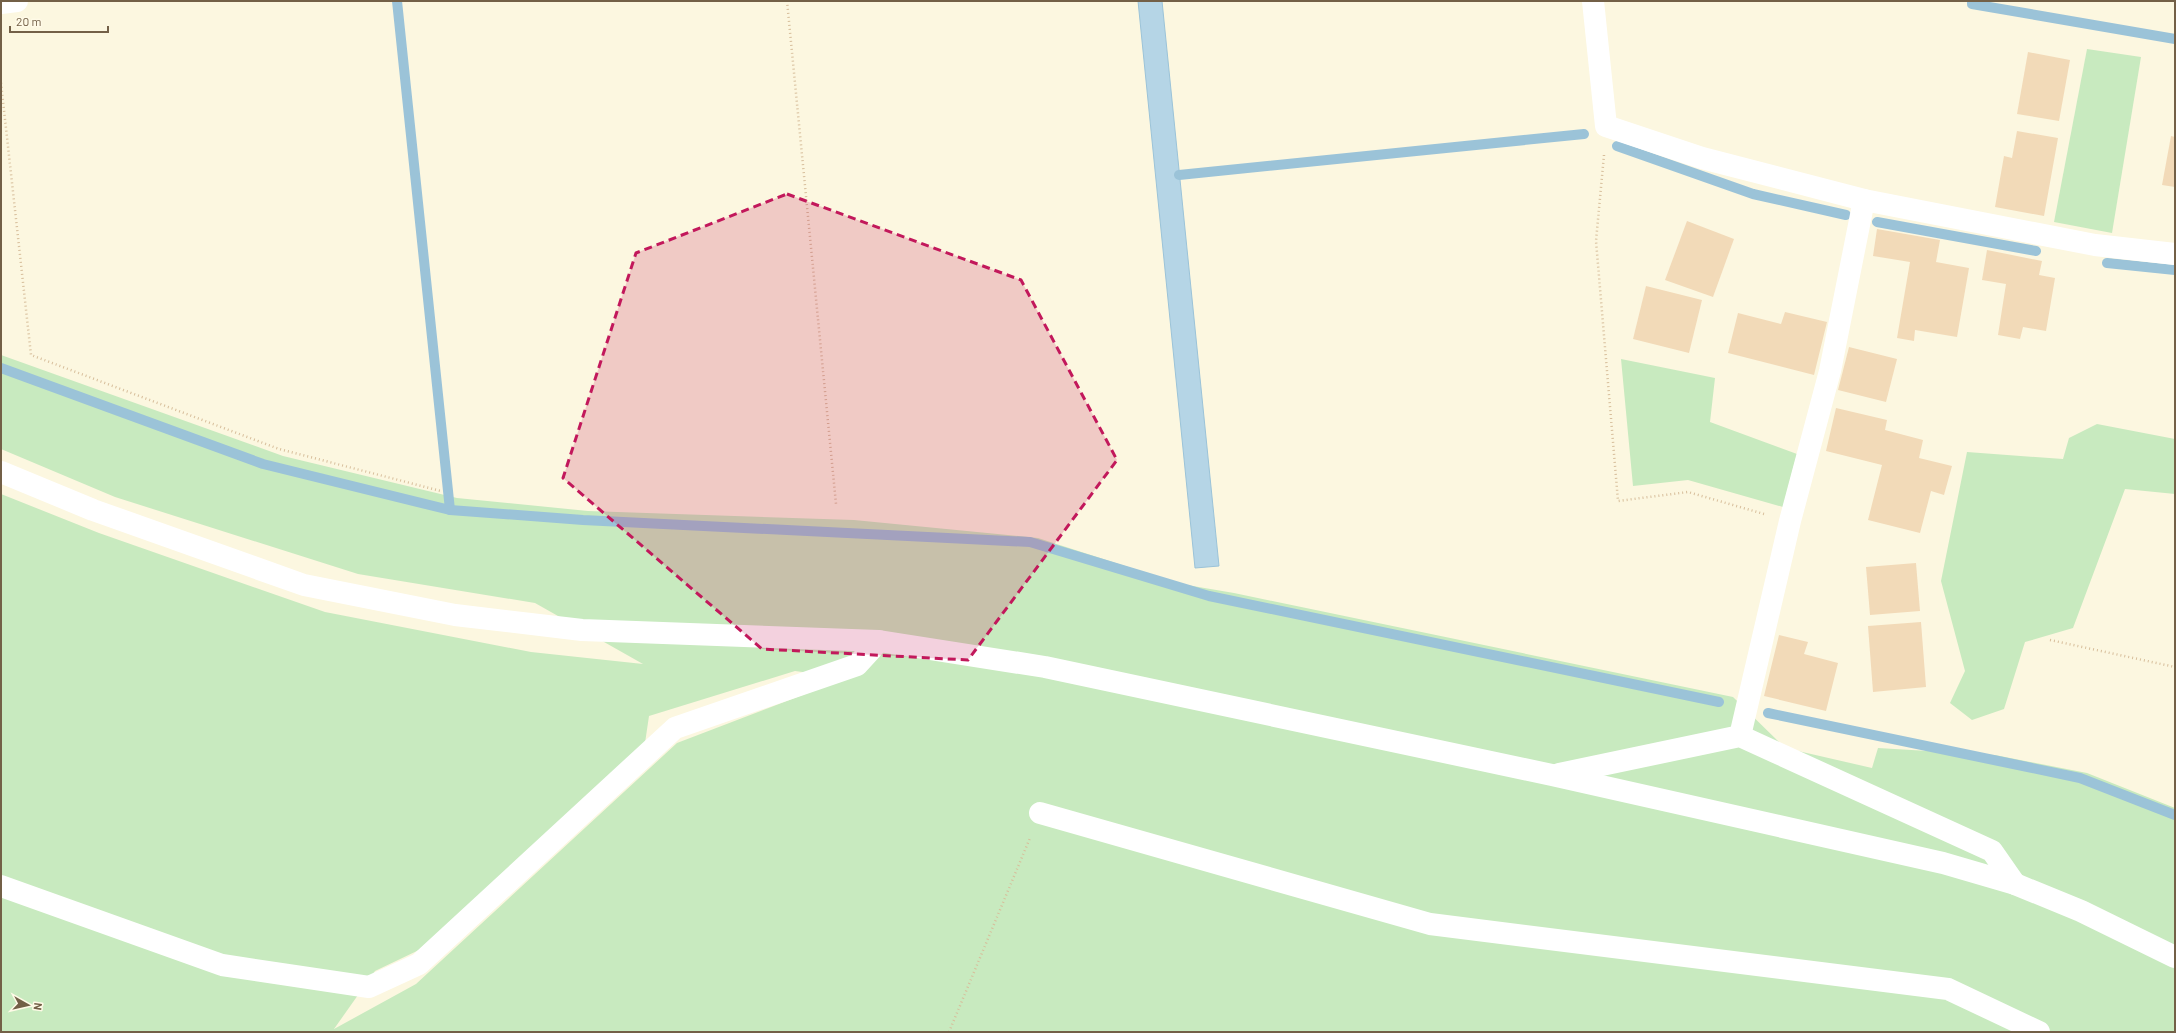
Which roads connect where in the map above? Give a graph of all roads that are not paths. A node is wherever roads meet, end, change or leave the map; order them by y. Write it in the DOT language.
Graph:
graph roads {
  1 [pos="17,1"];
  2 [pos="1593,1"];
  3 [pos="1,3"];
  4 [pos="1864,200"];
  5 [pos="2175,254"];
  6 [pos="1,472"];
  7 [pos="879,641"];
  8 [pos="1740,736"];
  9 [pos="1552,775"];
  10 [pos="1040,813"];
  11 [pos="2015,884"];
  12 [pos="1,886"];
  13 [pos="2175,957"];
  14 [pos="2038,1032"];
  1 -- 3 [label="street"];
  2 -- 4 [label="street"];
  4 -- 5 [label="street"];
  4 -- 8 [label="street"];
  6 -- 7 [label="street"];
  7 -- 9 [label="street"];
  7 -- 12 [label="street"];
  8 -- 9 [label="street"];
  8 -- 11 [label="street"];
  9 -- 11 [label="street"];
  10 -- 14 [label="street"];
  11 -- 13 [label="street"];
}
